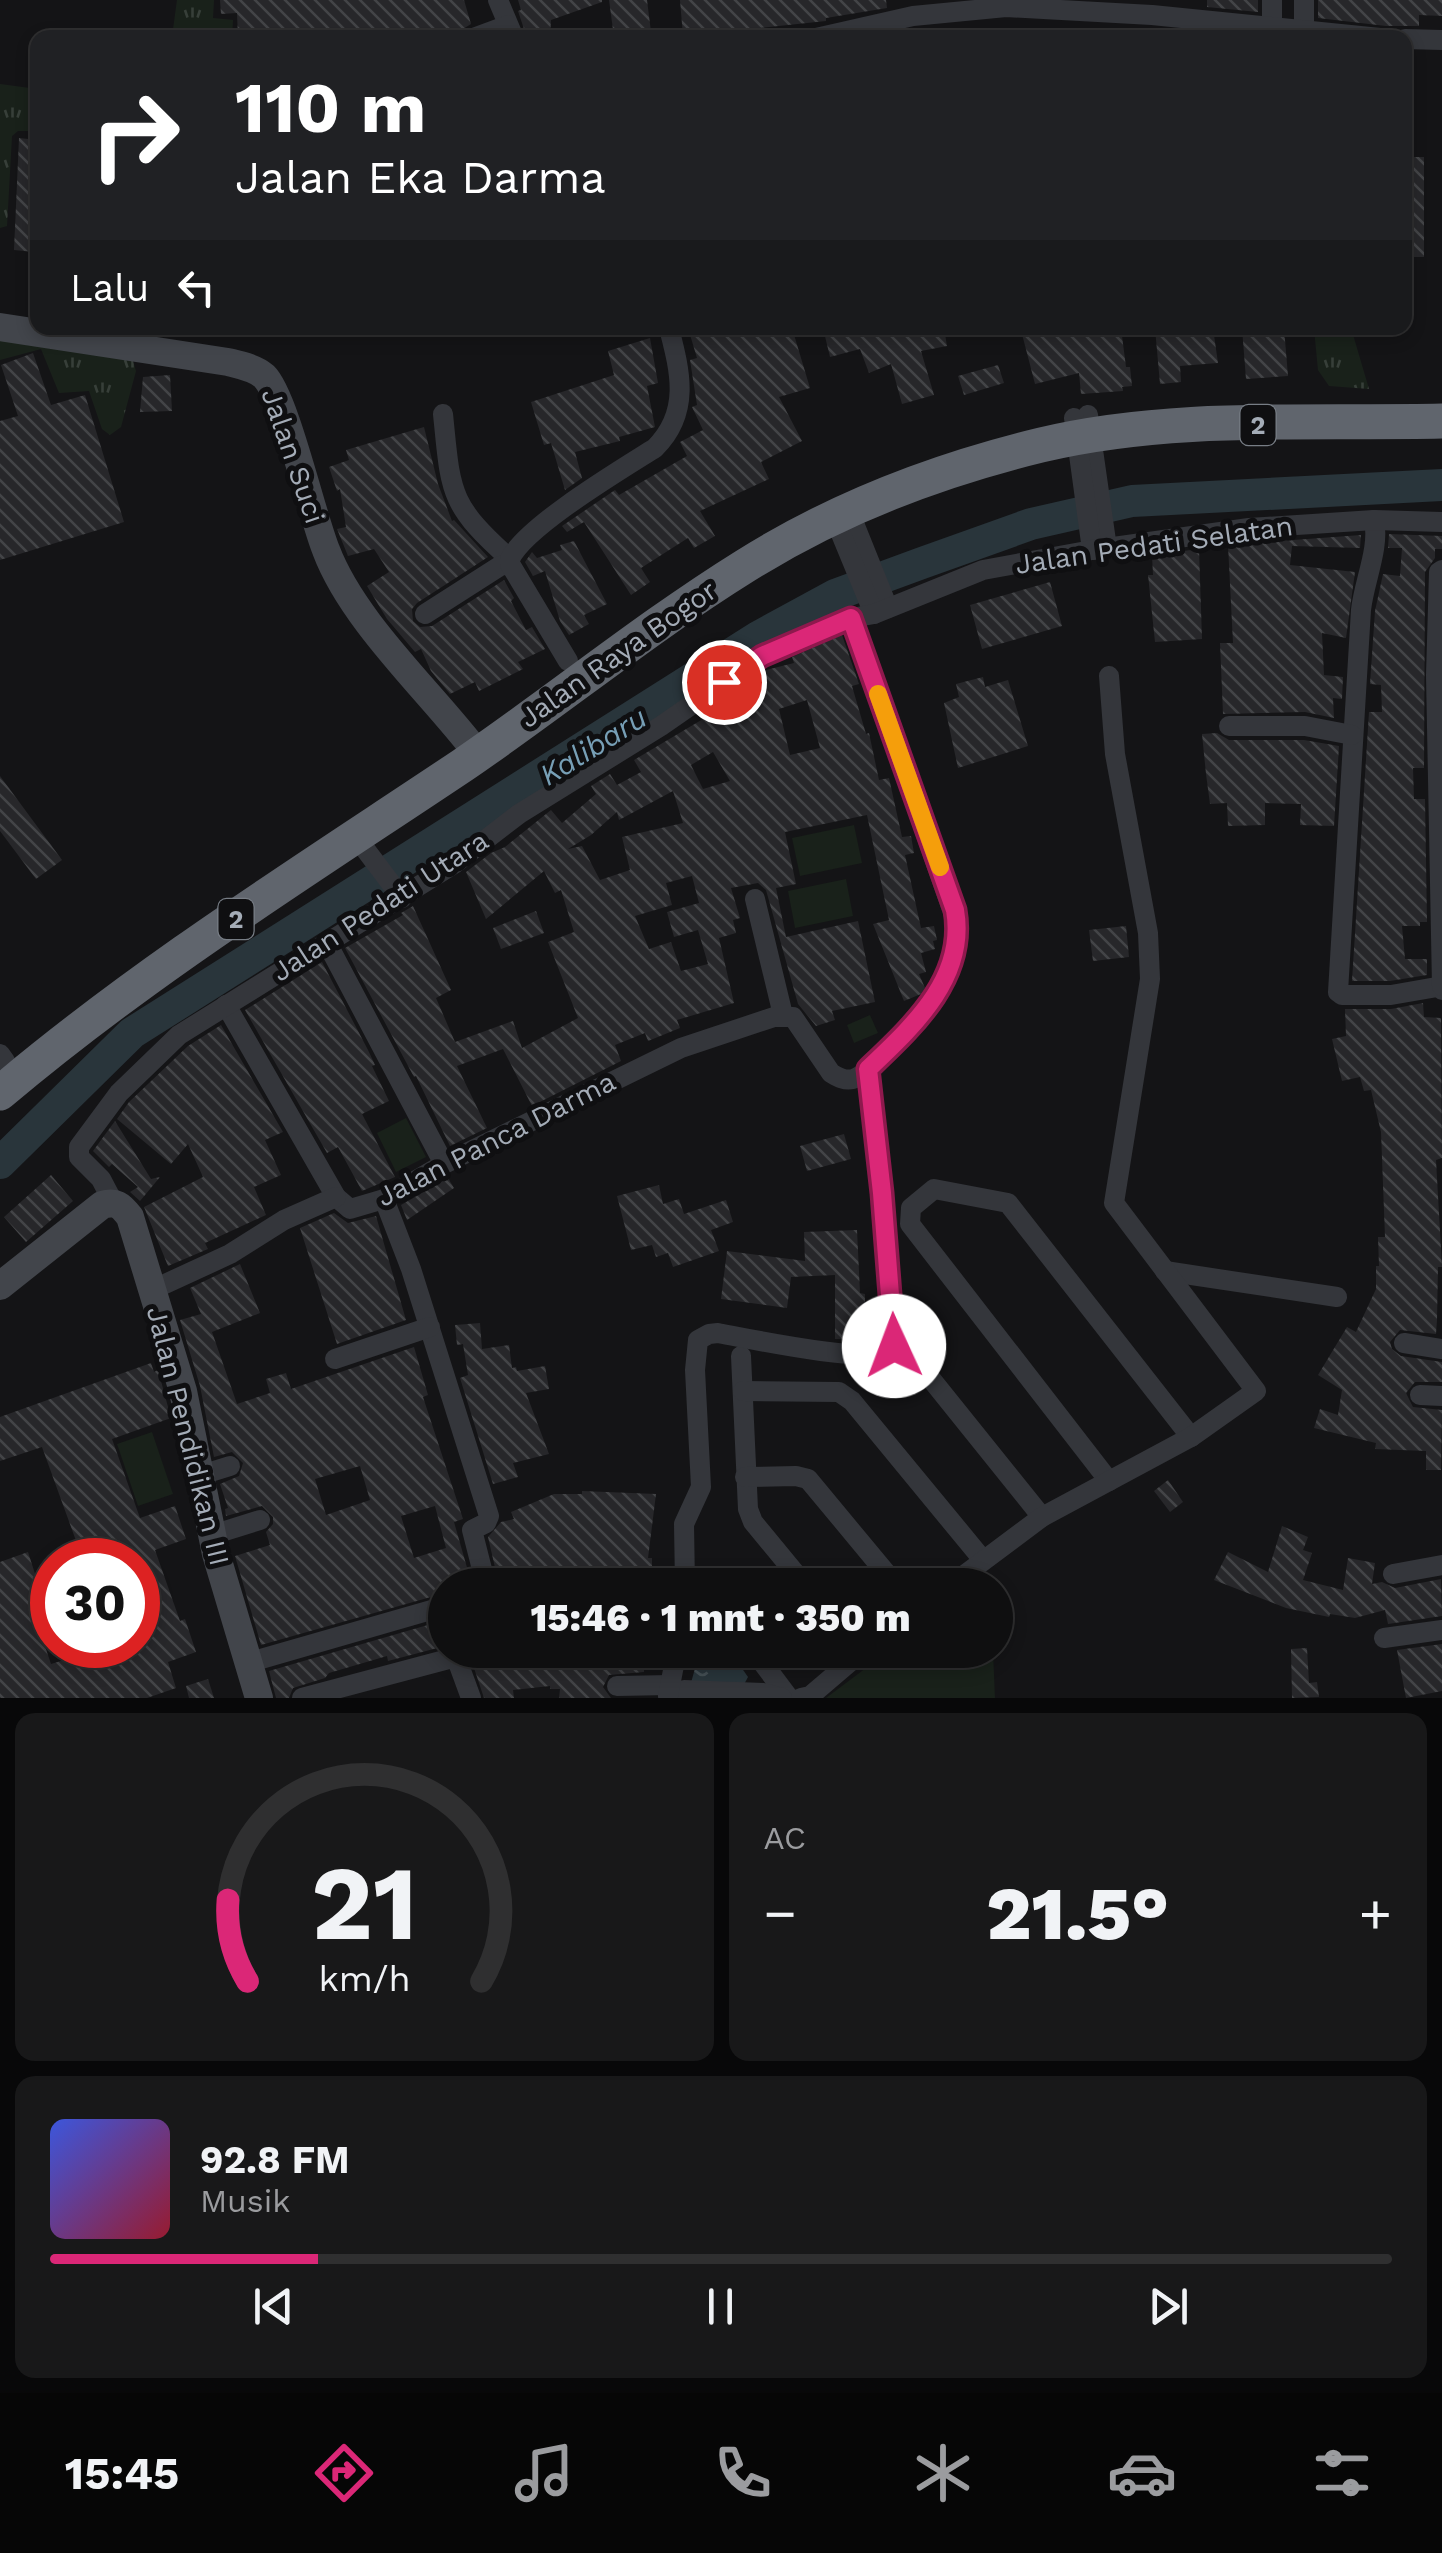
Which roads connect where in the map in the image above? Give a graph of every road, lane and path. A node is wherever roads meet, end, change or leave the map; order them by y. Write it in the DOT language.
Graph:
graph roads {
  1 [pos="498,0"];
  2 [pos="1272,0"];
  3 [pos="1304,0"];
  4 [pos="951,5"];
  5 [pos="1272,29"];
  6 [pos="511,30"];
  7 [pos="849,30"];
  8 [pos="1283,30"];
  9 [pos="1304,30"];
  10 [pos="1412,38"];
  11 [pos="1442,40"];
  12 [pos="0,327"];
  13 [pos="30,329"];
  14 [pos="671,335"];
  15 [pos="114,336"];
  16 [pos="1442,400"];
  17 [pos="443,414"];
  18 [pos="1442,422"];
  19 [pos="1082,426"];
  20 [pos="1374,520"];
  21 [pos="1442,522"];
  22 [pos="847,526"];
  23 [pos="1098,540"];
  24 [pos="510,562"];
  25 [pos="1442,570"];
  26 [pos="877,602"];
  27 [pos="425,614"];
  28 [pos="851,618"];
  29 [pos="568,661"];
  30 [pos="1109,676"];
  31 [pos="1229,726"];
  32 [pos="1352,735"];
  33 [pos="471,744"];
  34 [pos="356,838"];
  35 [pos="402,898"];
  36 [pos="756,899"];
  37 [pos="328,943"];
  38 [pos="1442,988"];
  39 [pos="226,1005"];
  40 [pos="789,1018"];
  41 [pos="1,1068"];
  42 [pos="868,1069"];
  43 [pos="444,1164"];
  44 [pos="336,1197"];
  45 [pos="384,1199"];
  46 [pos="112,1202"];
  47 [pos="1165,1271"];
  48 [pos="0,1286"];
  49 [pos="152,1290"];
  50 [pos="1337,1297"];
  51 [pos="430,1327"];
  52 [pos="1404,1343"];
  53 [pos="907,1349"];
  54 [pos="1442,1349"];
  55 [pos="741,1356"];
  56 [pos="335,1359"];
  57 [pos="743,1391"];
  58 [pos="1420,1395"];
  59 [pos="1442,1396"];
  60 [pos="1191,1437"];
  61 [pos="230,1466"];
  62 [pos="201,1474"];
  63 [pos="745,1477"];
  64 [pos="1109,1481"];
  65 [pos="1042,1517"];
  66 [pos="260,1520"];
  67 [pos="212,1535"];
  68 [pos="983,1560"];
  69 [pos="1442,1564"];
  70 [pos="482,1568"];
  71 [pos="694,1568"];
  72 [pos="791,1568"];
  73 [pos="882,1568"];
  74 [pos="973,1568"];
  75 [pos="1394,1574"];
  76 [pos="428,1611"];
  77 [pos="1442,1630"];
  78 [pos="1384,1638"];
  79 [pos="247,1664"];
  80 [pos="765,1668"];
  81 [pos="841,1668"];
  82 [pos="384,1676"];
  83 [pos="617,1686"];
  84 [pos="674,1691"];
  85 [pos="259,1698"];
  86 [pos="302,1698"];
  87 [pos="391,1698"];
  88 [pos="471,1698"];
  89 [pos="785,1698"];
  90 [pos="802,1698"];
  1 -- 6 [label="street"];
  2 -- 5 [label="street"];
  3 -- 9 [label="street"];
  4 -- 5 [label="street"];
  4 -- 7 [label="street"];
  5 -- 8 [label="street"];
  10 -- 11 [label="street"];
  12 -- 13 [label="street, Jalan Suci"];
  14 -- 24 [label="street"];
  15 -- 33 [label="street, Jalan Suci"];
  16 -- 19 [label="highway, Jalan Raya Bogor / 2"];
  17 -- 24 [label="street"];
  18 -- 19 [label="highway, Jalan Raya Bogor / 2"];
  19 -- 22 [label="highway, Jalan Raya Bogor / 2"];
  19 -- 23 [label="street"];
  19 -- 29 [label="highway, Jalan Raya Bogor / 2"];
  20 -- 21 [label="street, Jalan Pedati Selatan"];
  20 -- 23 [label="street, Jalan Pedati Selatan"];
  20 -- 32 [label="street"];
  22 -- 26 [label="street"];
  22 -- 33 [label="highway, Jalan Raya Bogor / 2"];
  23 -- 26 [label="street, Jalan Pedati Selatan"];
  24 -- 27 [label="street"];
  24 -- 29 [label="street"];
  25 -- 38 [label="street"];
  26 -- 28 [label="street, Jalan Pedati Utara"];
  28 -- 35 [label="street, Jalan Pedati Utara"];
  28 -- 42 [label="street"];
  29 -- 33 [label="highway, Jalan Raya Bogor / 2"];
  30 -- 47 [label="street"];
  31 -- 32 [label="street"];
  32 -- 38 [label="street"];
  33 -- 34 [label="highway, Jalan Raya Bogor / 2"];
  33 -- 41 [label="highway, Jalan Raya Bogor / 2"];
  34 -- 35 [label="street"];
  34 -- 41 [label="highway, Jalan Raya Bogor / 2"];
  35 -- 37 [label="street, Jalan Pedati Utara"];
  36 -- 40 [label="street"];
  37 -- 39 [label="street, Jalan Pedati Utara"];
  37 -- 43 [label="street"];
  39 -- 44 [label="street"];
  39 -- 46 [label="street, Jalan Pedati Utara"];
  40 -- 42 [label="street"];
  40 -- 43 [label="street, Jalan Panca Darma"];
  42 -- 71 [label="street"];
  43 -- 45 [label="street, Jalan Panca Darma"];
  44 -- 45 [label="street, Jalan Panca Darma"];
  44 -- 49 [label="street, Jalan Panca Darma"];
  45 -- 51 [label="street"];
  46 -- 48 [label="street"];
  46 -- 49 [label="street, Jalan Pendidikan III"];
  47 -- 50 [label="street"];
  47 -- 60 [label="street"];
  49 -- 62 [label="street, Jalan Pendidikan III"];
  51 -- 56 [label="street"];
  51 -- 70 [label="street"];
  52 -- 54 [label="street"];
  53 -- 65 [label="street"];
  55 -- 57 [label="street"];
  57 -- 63 [label="street"];
  57 -- 68 [label="street"];
  58 -- 59 [label="street"];
  60 -- 64 [label="street"];
  60 -- 64 [label="street"];
  61 -- 62 [label="street"];
  62 -- 67 [label="street, Jalan Pendidikan III"];
  63 -- 72 [label="street"];
  63 -- 73 [label="street"];
  64 -- 65 [label="street"];
  65 -- 68 [label="street"];
  66 -- 67 [label="street"];
  67 -- 79 [label="street, Jalan Pendidikan III"];
  68 -- 74 [label="street"];
  69 -- 75 [label="street"];
  76 -- 79 [label="street"];
  77 -- 78 [label="street"];
  79 -- 85 [label="street, Jalan Pendidikan III"];
  80 -- 89 [label="street"];
  81 -- 90 [label="street"];
  82 -- 86 [label="street"];
  82 -- 87 [label="street"];
  82 -- 88 [label="street"];
  83 -- 84 [label="street"];
  84 -- 89 [label="street"];
}
